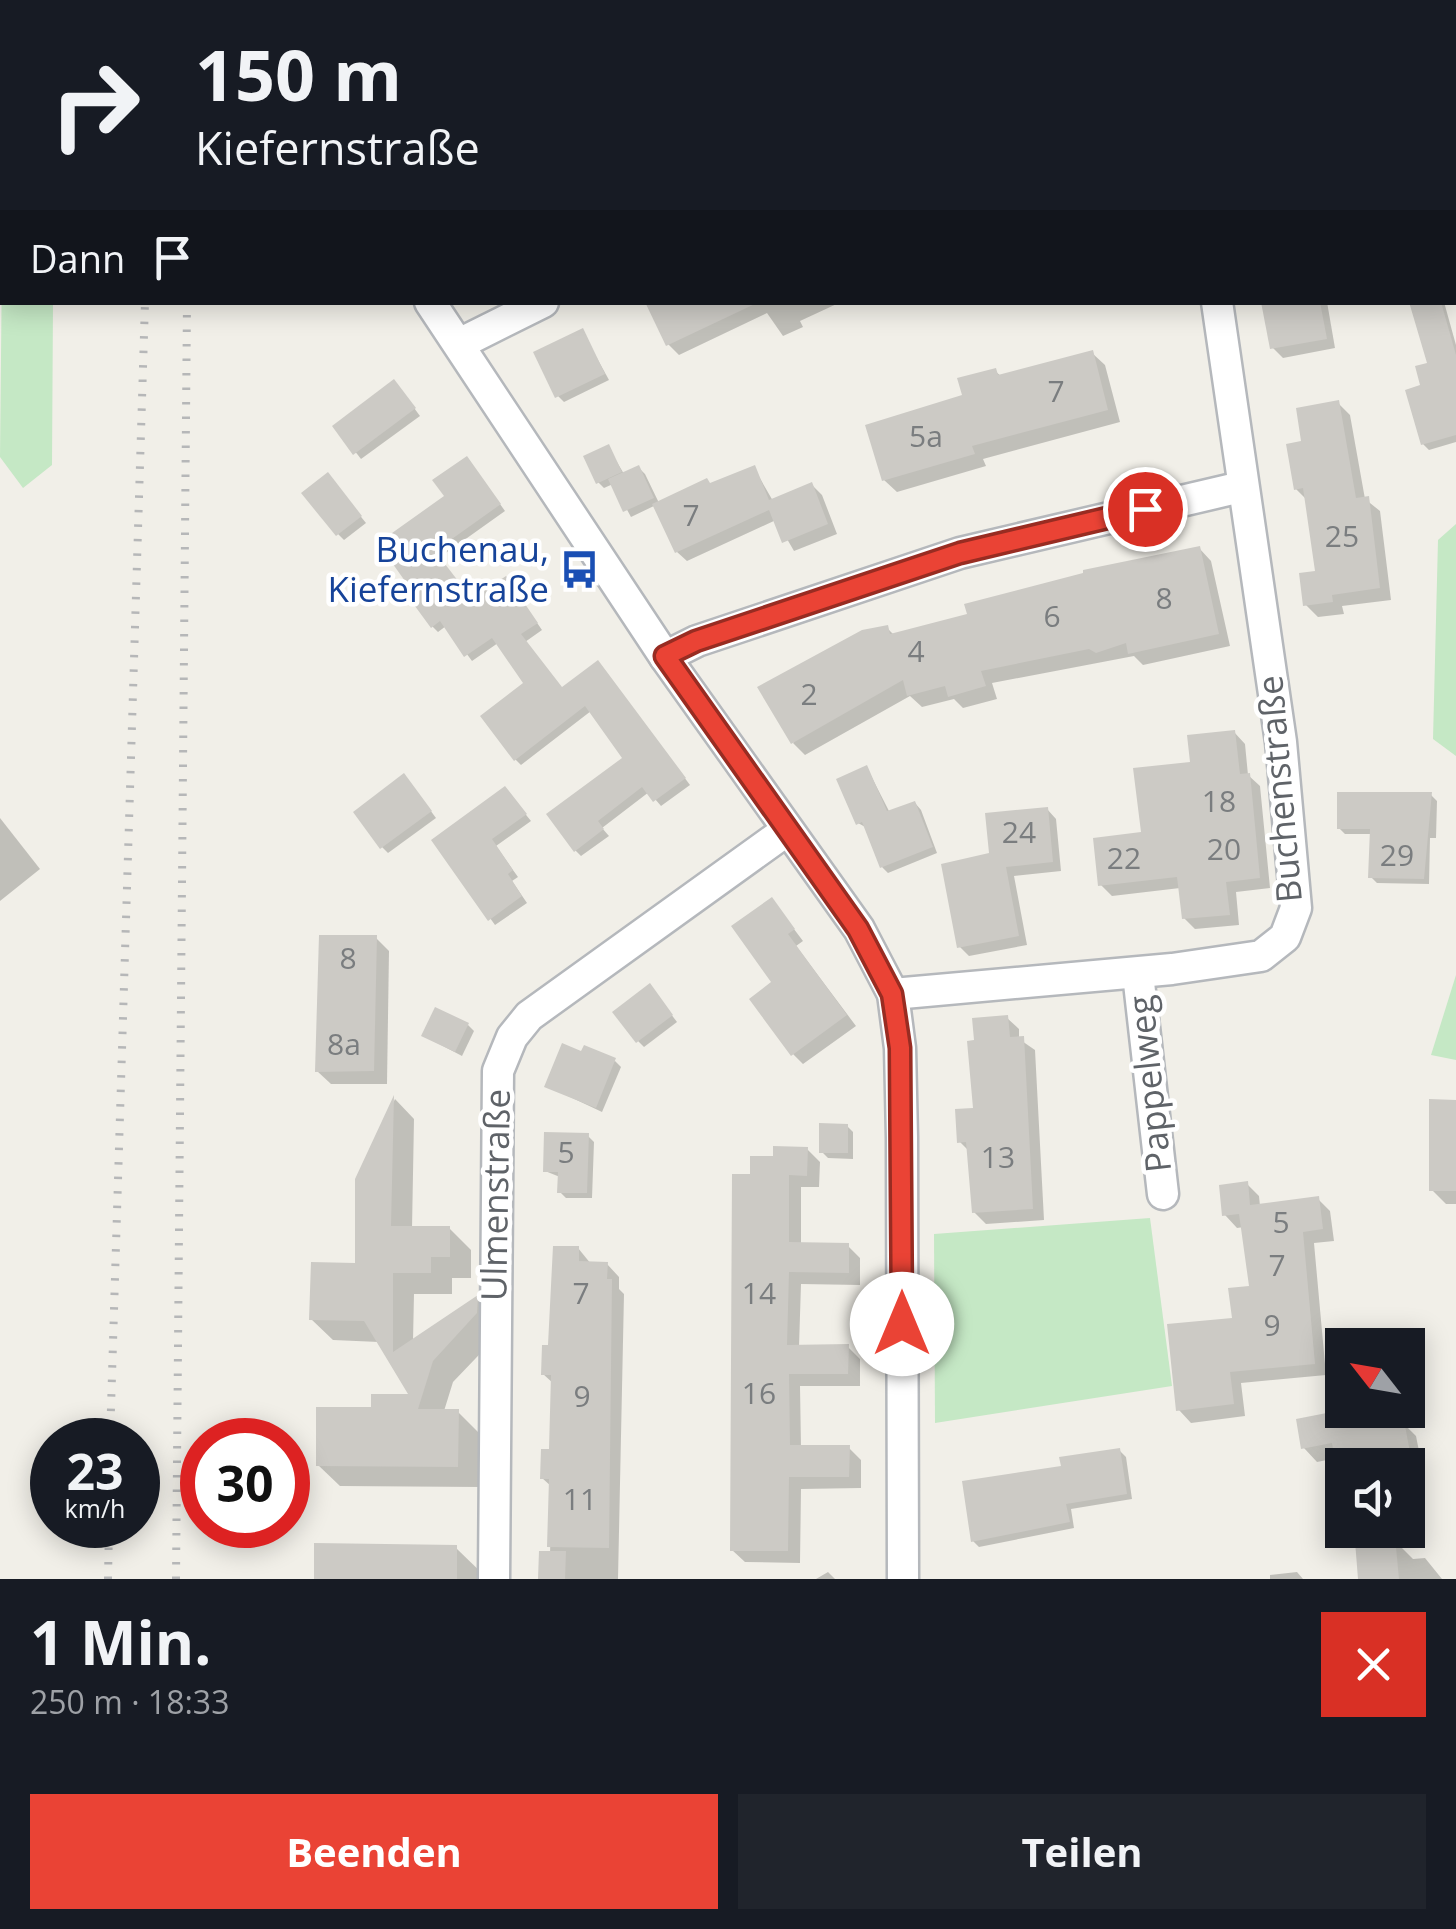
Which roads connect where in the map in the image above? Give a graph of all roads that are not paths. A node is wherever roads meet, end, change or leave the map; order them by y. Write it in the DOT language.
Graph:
graph roads {
  1 [pos="432,305"];
  2 [pos="537,305"];
  3 [pos="1216,305"];
  4 [pos="459,344"];
  5 [pos="1242,487"];
  6 [pos="665,656"];
  7 [pos="786,831"];
  8 [pos="1138,974"];
  9 [pos="892,994"];
  10 [pos="1163,1194"];
  11 [pos="494,1579"];
  12 [pos="902,1579"];
  1 -- 4 [label="street"];
  2 -- 4 [label="street"];
  3 -- 5 [label="street, Buchenstraße"];
  4 -- 6 [label="street"];
  5 -- 6 [label="street"];
  5 -- 8 [label="street, Buchenstraße"];
  6 -- 7 [label="street"];
  7 -- 9 [label="street"];
  7 -- 11 [label="street, Ulmenstraße"];
  8 -- 9 [label="street, Buchenstraße"];
  8 -- 10 [label="street, Pappelweg"];
  9 -- 12 [label="street"];
}
